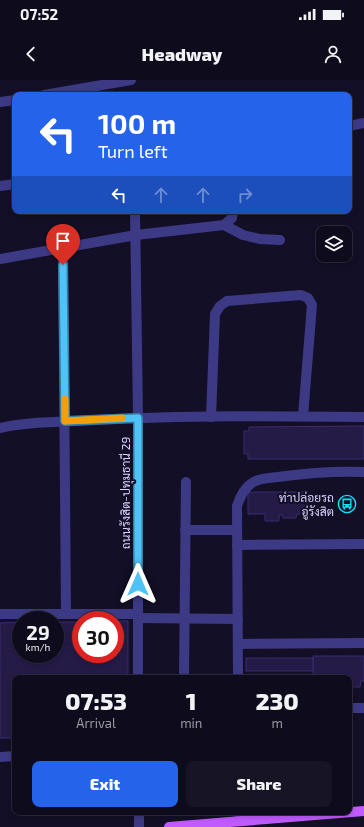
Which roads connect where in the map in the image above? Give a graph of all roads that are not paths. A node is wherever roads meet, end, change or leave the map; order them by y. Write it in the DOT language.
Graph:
graph roads {
  1 [pos="131,80"];
  2 [pos="61,92"];
  3 [pos="12,100"];
  4 [pos="0,102"];
  5 [pos="364,123"];
  6 [pos="352,125"];
  7 [pos="12,184"];
  8 [pos="0,186"];
  9 [pos="135,214"];
  10 [pos="233,214"];
  11 [pos="224,225"];
  12 [pos="136,235"];
  13 [pos="280,240"];
  14 [pos="63,249"];
  15 [pos="0,260"];
  16 [pos="303,416"];
  17 [pos="210,417"];
  18 [pos="364,417"];
  19 [pos="138,418"];
  20 [pos="65,421"];
  21 [pos="0,428"];
  22 [pos="364,472"];
  23 [pos="186,482"];
  24 [pos="185,530"];
  25 [pos="237,530"];
  26 [pos="364,544"];
  27 [pos="237,545"];
  28 [pos="0,614"];
  29 [pos="66,614"];
  30 [pos="138,616"];
  31 [pos="184,618"];
  32 [pos="238,619"];
  33 [pos="364,643"];
  34 [pos="238,644"];
  35 [pos="138,675"];
  36 [pos="184,675"];
  37 [pos="238,675"];
  38 [pos="352,708"];
  39 [pos="364,708"];
  40 [pos="12,756"];
  41 [pos="0,757"];
  42 [pos="352,812"];
  43 [pos="364,812"];
  44 [pos="139,815"];
  45 [pos="289,815"];
  46 [pos="239,817"];
  47 [pos="139,827"];
  48 [pos="169,827"];
  1 -- 2 [label="street"];
  3 -- 4 [label="street"];
  5 -- 6 [label="street"];
  7 -- 8 [label="street"];
  9 -- 12 [label="street, ถนนรังสิต-ปทุมธานี 29"];
  10 -- 11 [label="street"];
  11 -- 12 [label="street"];
  11 -- 13 [label="street"];
  12 -- 14 [label="street"];
  12 -- 19 [label="street, ถนนรังสิต-ปทุมธานี 29"];
  14 -- 15 [label="street"];
  14 -- 20 [label="street"];
  16 -- 17 [label="street"];
  16 -- 17 [label="street"];
  16 -- 18 [label="street"];
  17 -- 19 [label="street"];
  19 -- 20 [label="street"];
  19 -- 30 [label="street, ถนนรังสิต-ปทุมธานี 29"];
  20 -- 21 [label="street"];
  20 -- 29 [label="street"];
  22 -- 25 [label="street"];
  23 -- 24 [label="street"];
  24 -- 25 [label="street"];
  24 -- 31 [label="street"];
  25 -- 27 [label="street"];
  26 -- 27 [label="street"];
  27 -- 32 [label="street"];
  28 -- 29 [label="street"];
  29 -- 30 [label="street"];
  30 -- 31 [label="street"];
  30 -- 35 [label="street, ถนนรังสิต-ปทุมธานี 29"];
  31 -- 32 [label="street"];
  31 -- 36 [label="street"];
  32 -- 34 [label="street"];
  33 -- 34 [label="street"];
  34 -- 37 [label="street"];
  38 -- 39 [label="street"];
  40 -- 41 [label="street"];
  42 -- 43 [label="main road"];
  44 -- 47 [label="street"];
  45 -- 46 [label="main road"];
  46 -- 48 [label="main road"];
}
